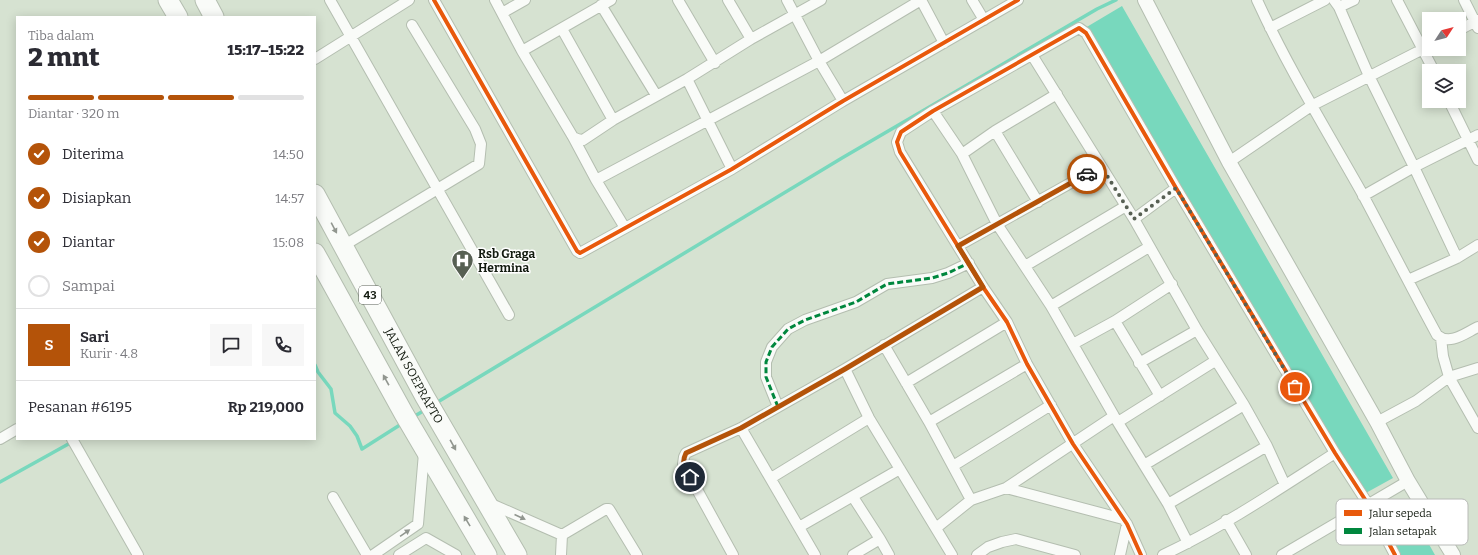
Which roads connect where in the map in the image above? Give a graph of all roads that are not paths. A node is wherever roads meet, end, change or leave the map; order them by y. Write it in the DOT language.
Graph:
graph roads {
  1 [pos="168,0"];
  2 [pos="205,0"];
  3 [pos="330,0"];
  4 [pos="409,0"];
  5 [pos="434,0"];
  6 [pos="495,0"];
  7 [pos="525,0"];
  8 [pos="611,0"];
  9 [pos="678,0"];
  10 [pos="728,0"];
  11 [pos="787,0"];
  12 [pos="821,0"];
  13 [pos="921,0"];
  14 [pos="972,0"];
  15 [pos="1018,0"];
  16 [pos="1144,0"];
  17 [pos="1257,0"];
  18 [pos="1325,0"];
  19 [pos="1354,0"];
  20 [pos="1397,0"];
  21 [pos="1464,0"];
  22 [pos="1336,4"];
  23 [pos="601,5"];
  24 [pos="502,14"];
  25 [pos="796,14"];
  26 [pos="177,16"];
  27 [pos="213,16"];
  28 [pos="984,20"];
  29 [pos="1477,23"];
  30 [pos="412,25"];
  31 [pos="1466,27"];
  32 [pos="1270,28"];
  33 [pos="562,29"];
  34 [pos="351,36"];
  35 [pos="751,39"];
  36 [pos="1422,41"];
  37 [pos="944,43"];
  38 [pos="1422,49"];
  39 [pos="522,51"];
  40 [pos="1032,55"];
  41 [pos="316,58"];
  42 [pos="818,61"];
  43 [pos="715,63"];
  44 [pos="1369,76"];
  45 [pos="686,79"];
  46 [pos="1057,94"];
  47 [pos="656,95"];
  48 [pos="843,101"];
  49 [pos="1311,106"];
  50 [pos="1452,108"];
  51 [pos="933,111"];
  52 [pos="613,120"];
  53 [pos="706,120"];
  54 [pos="995,131"];
  55 [pos="1478,135"];
  56 [pos="573,137"];
  57 [pos="1468,140"];
  58 [pos="962,154"];
  59 [pos="1478,160"];
  60 [pos="1229,162"];
  61 [pos="1101,166"];
  62 [pos="1414,167"];
  63 [pos="732,170"];
  64 [pos="596,180"];
  65 [pos="438,188"];
  66 [pos="1176,188"];
  67 [pos="316,196"];
  68 [pos="1363,196"];
  69 [pos="1038,202"];
  70 [pos="1126,206"];
  71 [pos="1134,219"];
  72 [pos="997,224"];
  73 [pos="625,228"];
  74 [pos="1478,245"];
  75 [pos="343,246"];
  76 [pos="958,246"];
  77 [pos="1149,247"];
  78 [pos="316,255"];
  79 [pos="1456,258"];
  80 [pos="969,264"];
  81 [pos="1026,266"];
  82 [pos="1408,280"];
  83 [pos="1172,284"];
  84 [pos="983,287"];
  85 [pos="1051,306"];
  86 [pos="509,315"];
  87 [pos="1115,321"];
  88 [pos="1007,322"];
  89 [pos="1478,327"];
  90 [pos="1197,330"];
  91 [pos="1441,338"];
  92 [pos="1073,344"];
  93 [pos="884,345"];
  94 [pos="1216,361"];
  95 [pos="1139,363"];
  96 [pos="1027,364"];
  97 [pos="1478,368"];
  98 [pos="845,369"];
  99 [pos="1448,377"];
  100 [pos="906,382"];
  101 [pos="1160,396"];
  102 [pos="1051,405"];
  103 [pos="1244,405"];
  104 [pos="778,407"];
  105 [pos="869,418"];
  106 [pos="1116,419"];
  107 [pos="929,422"];
  108 [pos="1377,422"];
  109 [pos="1477,425"];
  110 [pos="741,428"];
  111 [pos="16,430"];
  112 [pos="0,439"];
  113 [pos="73,440"];
  114 [pos="1074,444"];
  115 [pos="1267,446"];
  116 [pos="425,449"];
  117 [pos="1335,453"];
  118 [pos="1144,465"];
  119 [pos="953,466"];
  120 [pos="900,469"];
  121 [pos="771,478"];
  122 [pos="1408,481"];
  123 [pos="1285,485"];
  124 [pos="1006,488"];
  125 [pos="333,497"];
  126 [pos="853,497"];
  127 [pos="1365,499"];
  128 [pos="1377,499"];
  129 [pos="1419,499"];
  130 [pos="971,500"];
  131 [pos="485,501"];
  132 [pos="1168,504"];
  133 [pos="1226,520"];
  134 [pos="1125,522"];
  135 [pos="1336,523"];
  136 [pos="418,524"];
  137 [pos="799,527"];
  138 [pos="936,528"];
  139 [pos="562,535"];
  140 [pos="426,538"];
  141 [pos="880,538"];
  142 [pos="1188,543"];
  143 [pos="1388,545"];
  144 [pos="1446,545"];
  145 [pos="1393,554"];
  146 [pos="138,555"];
  147 [pos="367,555"];
  148 [pos="373,555"];
  149 [pos="399,555"];
  150 [pos="456,555"];
  151 [pos="487,555"];
  152 [pos="517,555"];
  153 [pos="561,555"];
  154 [pos="637,555"];
  155 [pos="733,555"];
  156 [pos="815,555"];
  157 [pos="853,555"];
  158 [pos="889,555"];
  159 [pos="952,555"];
  160 [pos="977,555"];
  161 [pos="1075,555"];
  162 [pos="1120,555"];
  163 [pos="1141,555"];
  164 [pos="1163,555"];
  165 [pos="1246,555"];
  166 [pos="1282,555"];
  167 [pos="1452,555"];
  1 -- 26 [label="highway"];
  2 -- 27 [label="highway"];
  3 -- 34 [label="street"];
  4 -- 34 [label="street"];
  5 -- 73 [label="street"];
  6 -- 24 [label="street"];
  7 -- 24 [label="street"];
  8 -- 23 [label="street"];
  9 -- 43 [label="street"];
  10 -- 35 [label="street"];
  11 -- 25 [label="street"];
  12 -- 25 [label="street"];
  13 -- 37 [label="street"];
  13 -- 42 [label="street"];
  14 -- 28 [label="street"];
  15 -- 28 [label="street"];
  16 -- 60 [label="street"];
  17 -- 32 [label="street"];
  18 -- 32 [label="street"];
  19 -- 22 [label="street"];
  20 -- 36 [label="street"];
  21 -- 29 [label="street"];
  22 -- 44 [label="street"];
  23 -- 33 [label="street"];
  23 -- 47 [label="street"];
  24 -- 39 [label="street"];
  25 -- 35 [label="street"];
  25 -- 42 [label="street"];
  28 -- 37 [label="street"];
  29 -- 31 [label="street"];
  30 -- 65 [label="street"];
  32 -- 49 [label="street"];
  33 -- 39 [label="street"];
  33 -- 52 [label="street"];
  34 -- 41 [label="street"];
  34 -- 65 [label="street"];
  35 -- 43 [label="street"];
  37 -- 48 [label="street"];
  38 -- 44 [label="street"];
  39 -- 56 [label="street"];
  40 -- 46 [label="street"];
  40 -- 51 [label="street"];
  40 -- 66 [label="street"];
  42 -- 48 [label="street"];
  42 -- 53 [label="street"];
  43 -- 45 [label="street"];
  44 -- 49 [label="street"];
  44 -- 62 [label="street"];
  45 -- 47 [label="street"];
  45 -- 53 [label="street"];
  46 -- 54 [label="street"];
  46 -- 61 [label="street"];
  47 -- 52 [label="street"];
  48 -- 63 [label="street"];
  49 -- 60 [label="street"];
  49 -- 68 [label="street"];
  50 -- 57 [label="street"];
  51 -- 58 [label="street"];
  51 -- 76 [label="street"];
  52 -- 56 [label="street"];
  53 -- 63 [label="street"];
  53 -- 64 [label="street"];
  54 -- 58 [label="street"];
  54 -- 69 [label="street"];
  55 -- 57 [label="street"];
  56 -- 64 [label="street"];
  57 -- 59 [label="street"];
  57 -- 62 [label="street"];
  58 -- 72 [label="street"];
  60 -- 108 [label="street"];
  61 -- 69 [label="street"];
  61 -- 70 [label="street"];
  62 -- 68 [label="street"];
  62 -- 79 [label="street"];
  63 -- 73 [label="street"];
  64 -- 73 [label="street"];
  65 -- 75 [label="street"];
  65 -- 86 [label="street"];
  66 -- 71 [label="street"];
  66 -- 117 [label="street"];
  67 -- 75 [label="highway, JALAN SOEPRAPTO / 43, one-way"];
  68 -- 82 [label="street"];
  69 -- 72 [label="street"];
  70 -- 71 [label="street"];
  70 -- 81 [label="street"];
  71 -- 77 [label="street"];
  72 -- 76 [label="street"];
  72 -- 81 [label="street"];
  74 -- 79 [label="street"];
  75 -- 131 [label="highway, JALAN SOEPRAPTO / 43, one-way"];
  76 -- 80 [label="street"];
  77 -- 83 [label="street"];
  77 -- 85 [label="street"];
  116 -- 78 [label="highway, 43, one-way"];
  79 -- 82 [label="street"];
  80 -- 84 [label="street"];
  80 -- 104 [label="street"];
  81 -- 85 [label="street"];
  82 -- 91 [label="street"];
  83 -- 87 [label="street"];
  83 -- 90 [label="street"];
  84 -- 88 [label="street"];
  84 -- 93 [label="street"];
  85 -- 92 [label="street"];
  87 -- 92 [label="street"];
  87 -- 95 [label="street"];
  88 -- 96 [label="street"];
  88 -- 100 [label="street"];
  89 -- 91 [label="street"];
  90 -- 94 [label="street"];
  90 -- 95 [label="street"];
  91 -- 99 [label="street"];
  92 -- 106 [label="street"];
  93 -- 98 [label="street"];
  93 -- 100 [label="street"];
  94 -- 101 [label="street"];
  94 -- 103 [label="street"];
  95 -- 101 [label="street"];
  96 -- 102 [label="street"];
  96 -- 107 [label="street"];
  97 -- 99 [label="street"];
  98 -- 104 [label="street"];
  98 -- 105 [label="street"];
  99 -- 108 [label="street"];
  99 -- 109 [label="street"];
  100 -- 107 [label="street"];
  101 -- 106 [label="street"];
  102 -- 114 [label="street"];
  102 -- 119 [label="street"];
  103 -- 115 [label="street"];
  103 -- 118 [label="street"];
  104 -- 110 [label="street"];
  105 -- 120 [label="street"];
  105 -- 121 [label="street"];
  106 -- 114 [label="street"];
  106 -- 118 [label="street"];
  107 -- 119 [label="street"];
  108 -- 122 [label="street"];
  110 -- 121 [label="street"];
  110 -- 155 [label="street"];
  111 -- 112 [label="street"];
  113 -- 146 [label="street"];
  114 -- 124 [label="street"];
  114 -- 134 [label="street"];
  115 -- 123 [label="street"];
  115 -- 132 [label="street"];
  116 -- 136 [label="street"];
  151 -- 116 [label="highway, 43, one-way"];
  117 -- 123 [label="street"];
  117 -- 127 [label="street"];
  118 -- 132 [label="street"];
  119 -- 130 [label="street"];
  120 -- 126 [label="street"];
  120 -- 138 [label="street"];
  121 -- 137 [label="street"];
  122 -- 128 [label="street"];
  122 -- 129 [label="street"];
  123 -- 133 [label="street"];
  124 -- 130 [label="street"];
  124 -- 134 [label="street"];
  125 -- 147 [label="street"];
  126 -- 137 [label="street"];
  126 -- 141 [label="street"];
  130 -- 138 [label="street"];
  131 -- 139 [label="street, one-way"];
  131 -- 152 [label="highway, JALAN SOEPRAPTO / 43"];
  132 -- 142 [label="street"];
  133 -- 142 [label="street"];
  133 -- 165 [label="street"];
  134 -- 162 [label="street"];
  134 -- 163 [label="street"];
  135 -- 166 [label="street"];
  136 -- 140 [label="street"];
  148 -- 136 [label="street, one-way"];
  137 -- 156 [label="street"];
  138 -- 159 [label="street"];
  139 -- 153 [label="street"];
  139 -- 154 [label="street"];
  140 -- 149 [label="street"];
  140 -- 150 [label="street"];
  141 -- 157 [label="street"];
  141 -- 158 [label="street"];
  142 -- 164 [label="street"];
  143 -- 145 [label="street"];
  144 -- 167 [label="street"];
  160 -- 161 [label="street"];
}
